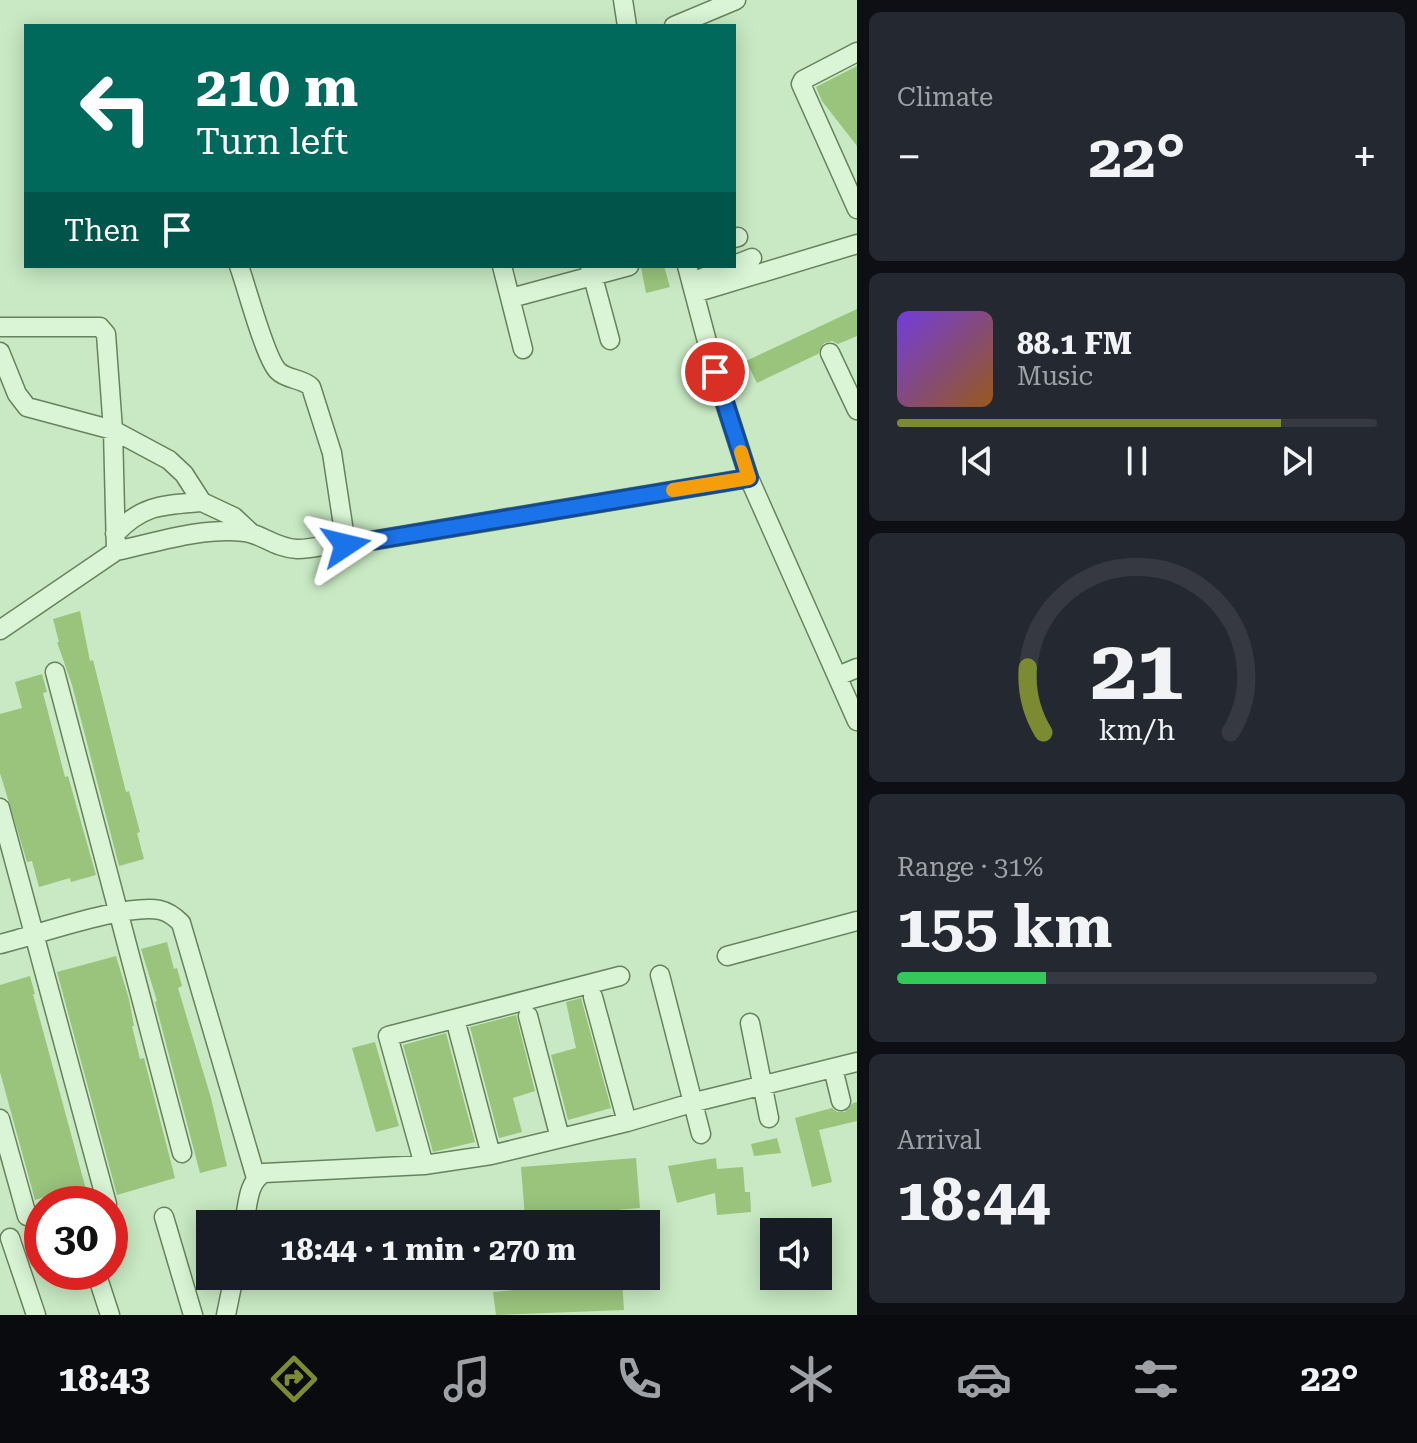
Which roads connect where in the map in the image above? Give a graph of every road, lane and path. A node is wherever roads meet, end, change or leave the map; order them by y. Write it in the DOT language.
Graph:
graph roads {
  1 [pos="623,0"];
  2 [pos="736,0"];
  3 [pos="627,24"];
  4 [pos="679,24"];
  5 [pos="857,52"];
  6 [pos="857,209"];
  7 [pos="857,244"];
  8 [pos="752,258"];
  9 [pos="736,265"];
  10 [pos="240,268"];
  11 [pos="503,268"];
  12 [pos="614,268"];
  13 [pos="727,268"];
  14 [pos="591,271"];
  15 [pos="691,280"];
  16 [pos="511,298"];
  17 [pos="0,327"];
  18 [pos="610,340"];
  19 [pos="523,349"];
  20 [pos="0,352"];
  21 [pos="830,353"];
  22 [pos="857,410"];
  23 [pos="113,430"];
  24 [pos="749,478"];
  25 [pos="202,502"];
  26 [pos="250,532"];
  27 [pos="116,542"];
  28 [pos="346,545"];
  29 [pos="0,630"];
  30 [pos="857,668"];
  31 [pos="55,672"];
  32 [pos="838,676"];
  33 [pos="857,721"];
  34 [pos="0,808"];
  35 [pos="118,913"];
  36 [pos="857,921"];
  37 [pos="35,936"];
  38 [pos="0,944"];
  39 [pos="727,956"];
  40 [pos="660,975"];
  41 [pos="620,976"];
  42 [pos="593,997"];
  43 [pos="528,1016"];
  44 [pos="750,1023"];
  45 [pos="458,1030"];
  46 [pos="857,1062"];
  47 [pos="833,1068"];
  48 [pos="763,1085"];
  49 [pos="841,1101"];
  50 [pos="695,1102"];
  51 [pos="769,1118"];
  52 [pos="0,1119"];
  53 [pos="627,1122"];
  54 [pos="701,1134"];
  55 [pos="560,1138"];
  56 [pos="182,1153"];
  57 [pos="491,1155"];
  58 [pos="424,1165"];
  59 [pos="256,1178"];
  60 [pos="102,1186"];
  61 [pos="24,1205"];
  62 [pos="247,1210"];
  63 [pos="164,1217"];
  64 [pos="10,1238"];
  65 [pos="102,1290"];
  66 [pos="231,1290"];
  67 [pos="36,1315"];
  68 [pos="110,1315"];
  69 [pos="193,1315"];
  70 [pos="226,1315"];
  1 -- 3 [label="street"];
  2 -- 4 [label="street"];
  5 -- 6 [label="street"];
  7 -- 15 [label="street"];
  8 -- 9 [label="street"];
  10 -- 28 [label="street"];
  11 -- 16 [label="street"];
  12 -- 14 [label="street"];
  13 -- 15 [label="street"];
  14 -- 16 [label="street"];
  14 -- 18 [label="street"];
  15 -- 24 [label="street"];
  16 -- 19 [label="street"];
  17 -- 23 [label="street"];
  20 -- 23 [label="street"];
  21 -- 22 [label="street"];
  23 -- 25 [label="street"];
  23 -- 27 [label="street"];
  24 -- 28 [label="street"];
  24 -- 32 [label="street"];
  25 -- 26 [label="street"];
  25 -- 27 [label="street"];
  26 -- 27 [label="street"];
  26 -- 28 [label="street"];
  27 -- 29 [label="street"];
  30 -- 32 [label="street"];
  31 -- 35 [label="street"];
  32 -- 33 [label="street"];
  34 -- 37 [label="street"];
  35 -- 37 [label="street"];
  35 -- 56 [label="street"];
  35 -- 59 [label="street"];
  36 -- 39 [label="street"];
  37 -- 38 [label="street"];
  37 -- 60 [label="street"];
  40 -- 50 [label="street"];
  41 -- 58 [label="street"];
  42 -- 53 [label="street"];
  43 -- 55 [label="street"];
  44 -- 48 [label="street"];
  45 -- 57 [label="street"];
  46 -- 47 [label="street"];
  47 -- 48 [label="street"];
  47 -- 49 [label="street"];
  48 -- 50 [label="street"];
  48 -- 51 [label="street"];
  50 -- 53 [label="street"];
  50 -- 54 [label="street"];
  52 -- 61 [label="street"];
  53 -- 55 [label="street"];
  55 -- 57 [label="street"];
  57 -- 58 [label="street"];
  58 -- 59 [label="street"];
  59 -- 62 [label="street"];
  63 -- 69 [label="street"];
  64 -- 67 [label="street"];
  65 -- 68 [label="street"];
  66 -- 70 [label="street"];
}
